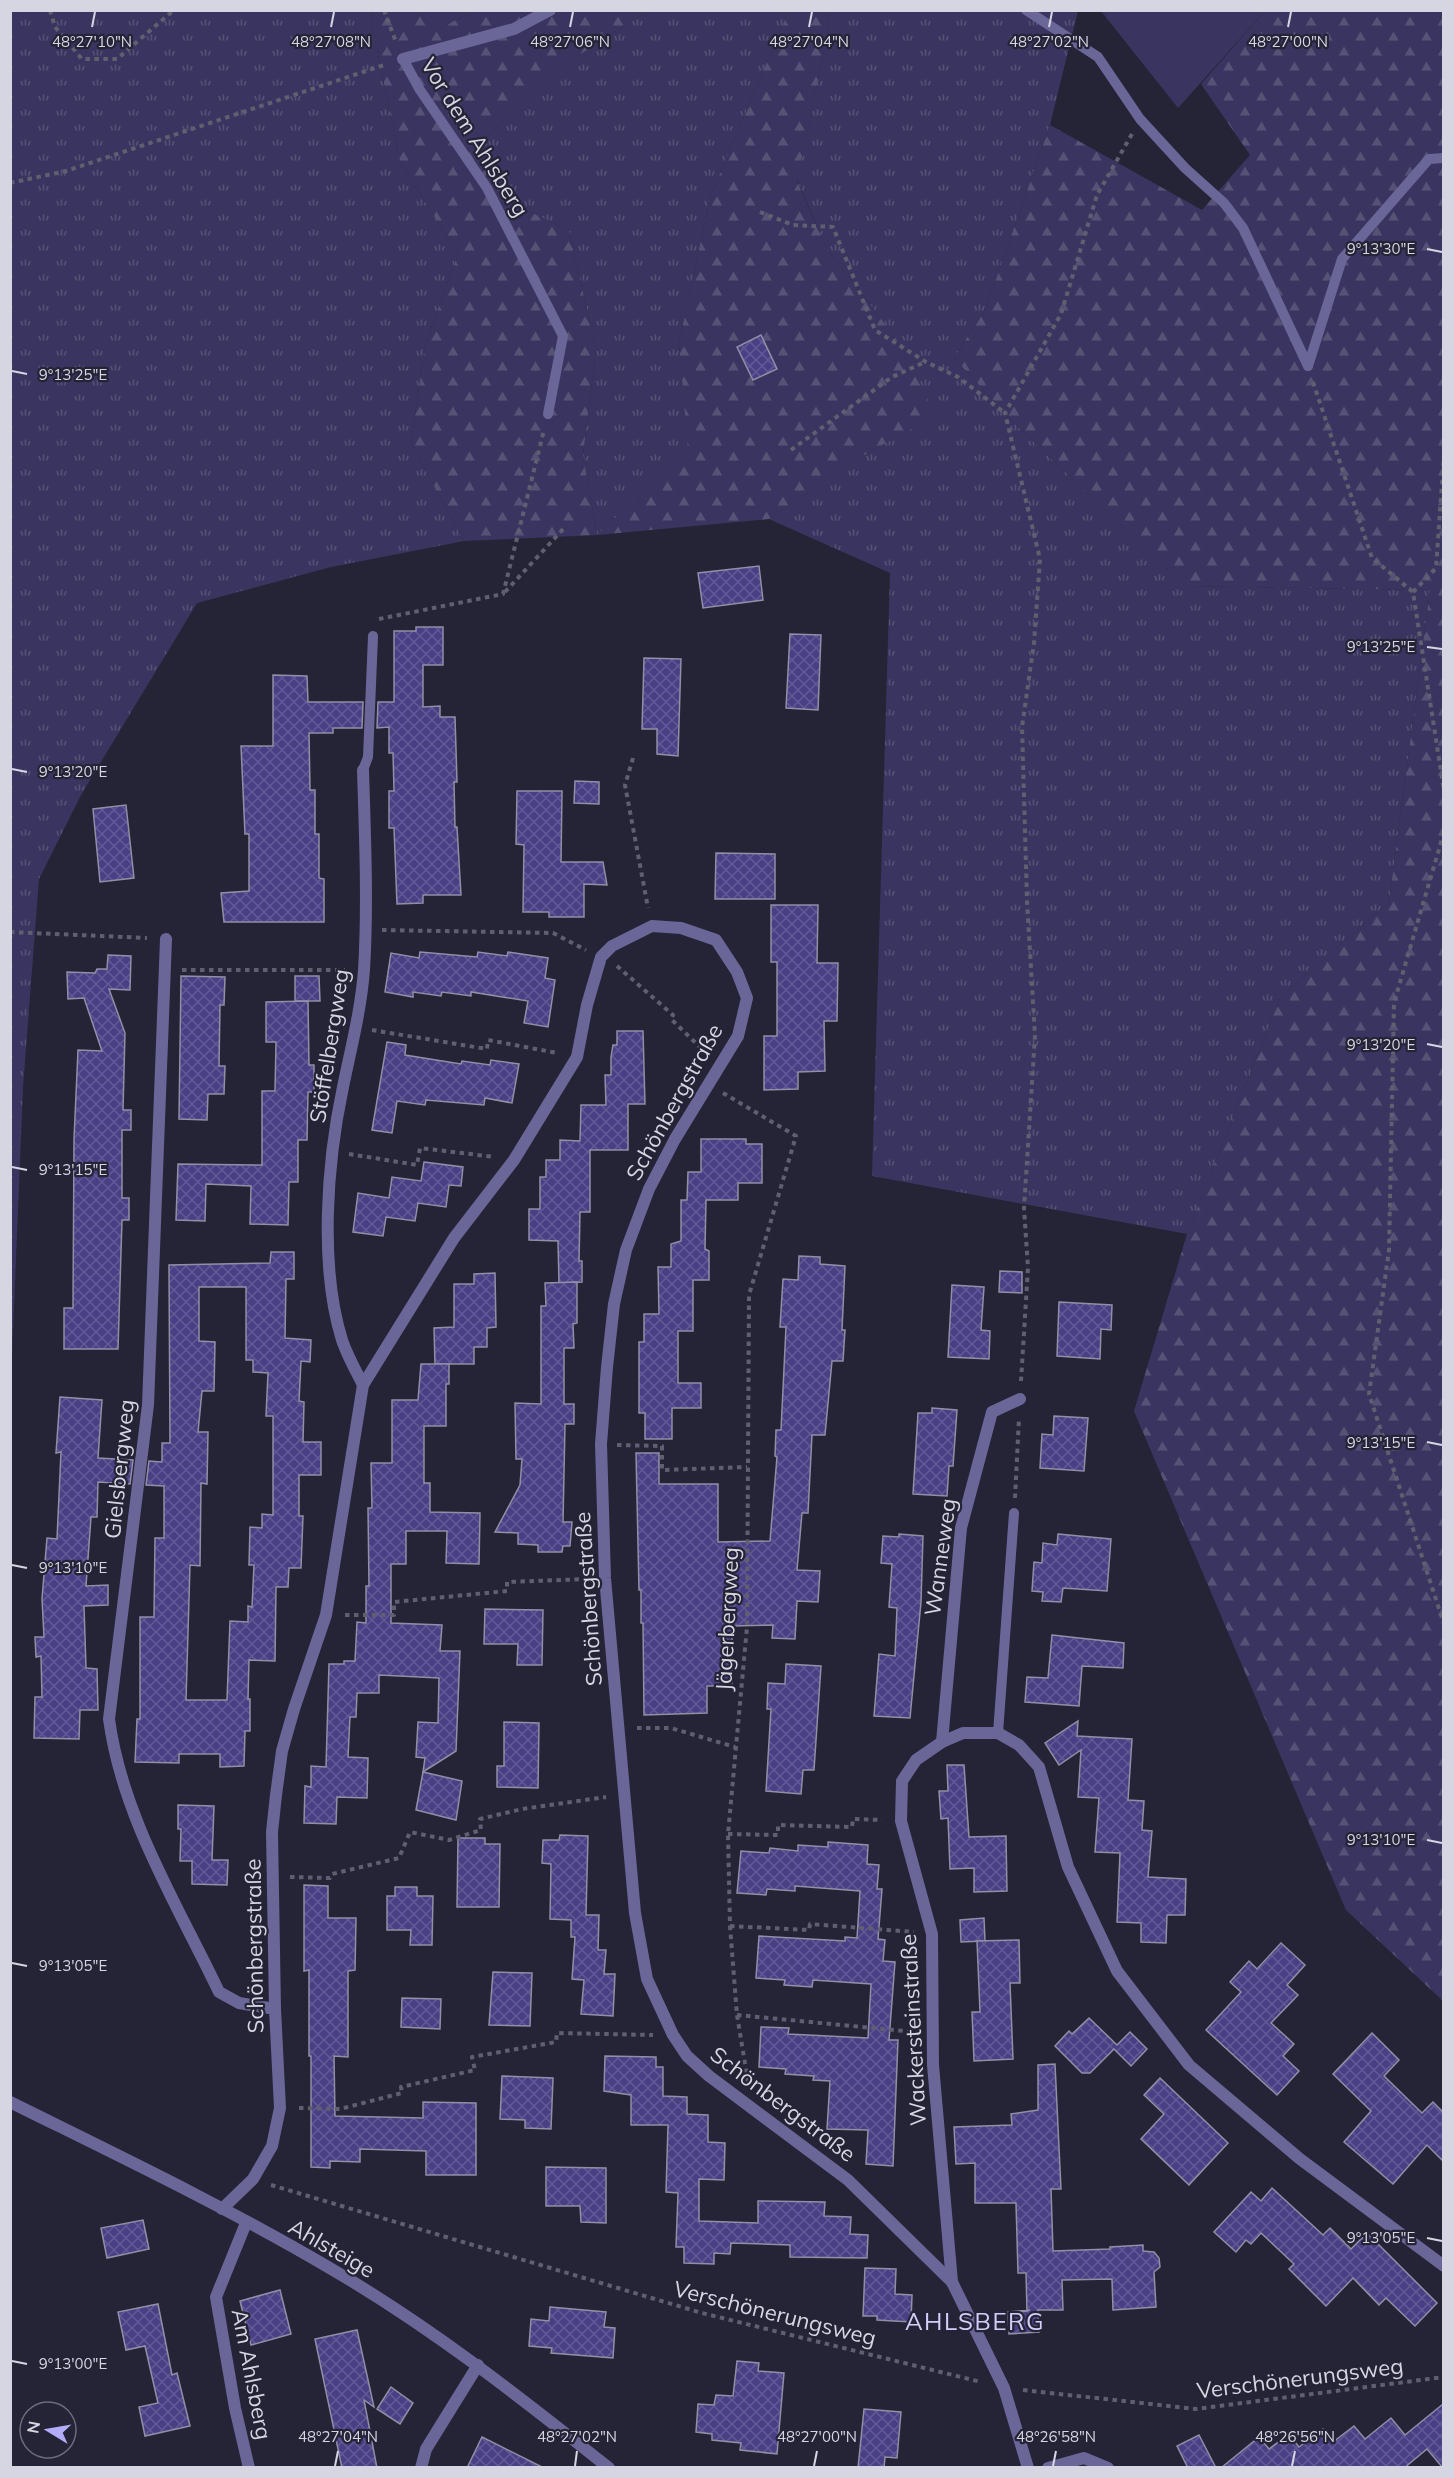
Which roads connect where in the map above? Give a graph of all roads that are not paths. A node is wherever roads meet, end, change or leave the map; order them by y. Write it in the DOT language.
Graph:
graph roads {
  1 [pos="550,10"];
  2 [pos="1026,10"];
  3 [pos="403,59"];
  4 [pos="1443,158"];
  5 [pos="548,414"];
  6 [pos="373,636"];
  7 [pos="363,770"];
  8 [pos="166,939"];
  9 [pos="363,1385"];
  10 [pos="1020,1399"];
  11 [pos="1014,1513"];
  12 [pos="998,1733"];
  13 [pos="942,1742"];
  14 [pos="275,2009"];
  15 [pos="10,2102"];
  16 [pos="222,2209"];
  17 [pos="246,2223"];
  18 [pos="1443,2266"];
  19 [pos="952,2282"];
  20 [pos="478,2365"];
  21 [pos="249,2468"];
  22 [pos="421,2468"];
  23 [pos="609,2468"];
  24 [pos="1028,2468"];
  25 [pos="1048,2468"];
  26 [pos="1108,2468"];
  1 -- 3 [label="street, Vor dem Ahlsberg"];
  2 -- 4 [label="lane"];
  3 -- 5 [label="lane, Vor dem Ahlsberg"];
  6 -- 7 [label="lane, Stöffelbergweg"];
  7 -- 9 [label="street, Stöffelbergweg"];
  8 -- 14 [label="street, Gielsbergweg"];
  9 -- 14 [label="street, Schönbergstraße"];
  9 -- 19 [label="street, Schönbergstraße"];
  10 -- 13 [label="street, Wanneweg"];
  11 -- 12 [label="lane"];
  12 -- 13 [label="street, Wackersteinstraße"];
  12 -- 18 [label="street"];
  13 -- 19 [label="street, Wackersteinstraße"];
  14 -- 16 [label="street, Schönbergstraße"];
  15 -- 16 [label="street, Ahlsteige"];
  16 -- 17 [label="street, Ahlsteige"];
  17 -- 20 [label="street, Ahlsteige"];
  17 -- 21 [label="street, Am Ahlsberg"];
  19 -- 24 [label="street, Schönbergstraße"];
  20 -- 22 [label="street"];
  20 -- 23 [label="street, Ahlsteige"];
  25 -- 26 [label="street"];
}
